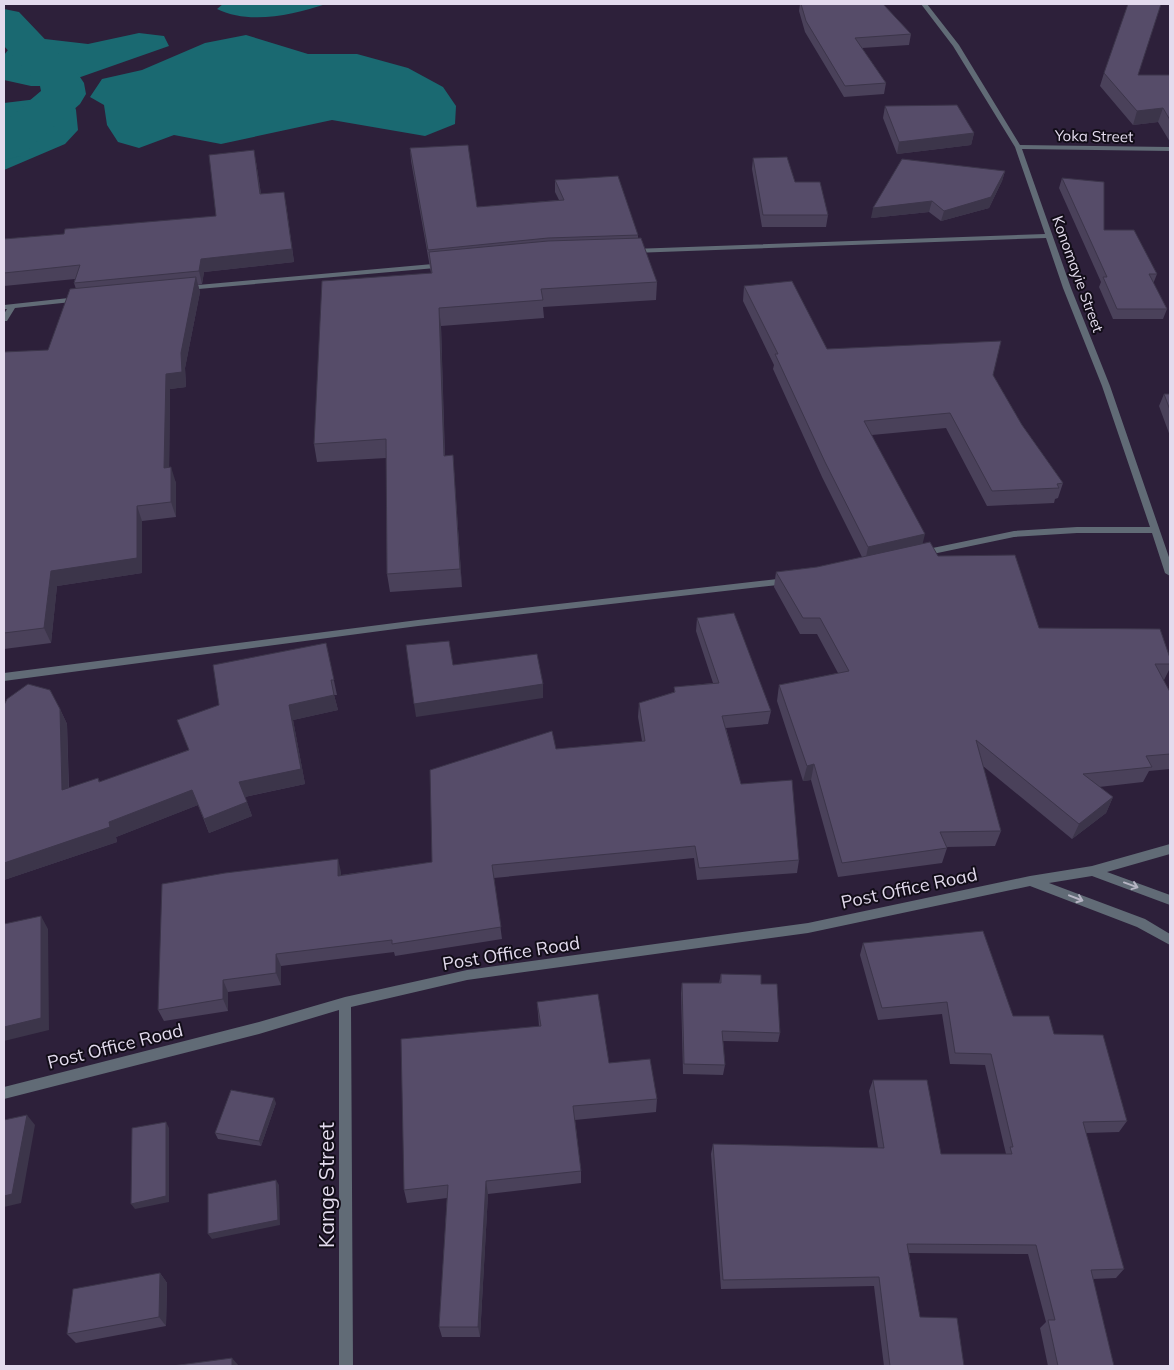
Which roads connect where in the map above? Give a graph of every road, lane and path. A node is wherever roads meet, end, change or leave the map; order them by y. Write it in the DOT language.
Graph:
graph roads {
  1 [pos="924,4"];
  2 [pos="1018,147"];
  3 [pos="1170,149"];
  4 [pos="1049,236"];
  5 [pos="625,252"];
  6 [pos="449,264"];
  7 [pos="182,289"];
  8 [pos="88,298"];
  9 [pos="13,306"];
  10 [pos="4,307"];
  11 [pos="4,319"];
  12 [pos="1155,530"];
  13 [pos="908,556"];
  14 [pos="1170,573"];
  15 [pos="795,580"];
  16 [pos="4,677"];
  17 [pos="1170,849"];
  18 [pos="1092,871"];
  19 [pos="1030,881"];
  20 [pos="1170,900"];
  21 [pos="1170,940"];
  22 [pos="345,1003"];
  23 [pos="4,1093"];
  24 [pos="346,1366"];
  1 -- 2 [label="street, Konomayie Street"];
  2 -- 3 [label="street, Yoka Street"];
  2 -- 4 [label="street, Konomayie Street"];
  4 -- 5 [label="street"];
  4 -- 12 [label="street, Konomayie Street"];
  6 -- 7 [label="street"];
  8 -- 9 [label="street"];
  9 -- 10 [label="street"];
  9 -- 11 [label="street"];
  12 -- 13 [label="street"];
  12 -- 14 [label="street, Konomayie Street"];
  15 -- 16 [label="street"];
  17 -- 18 [label="street, Post Office Road"];
  18 -- 19 [label="street, Post Office Road"];
  18 -- 20 [label="street, Post Office Road, one-way"];
  19 -- 21 [label="street, one-way"];
  19 -- 22 [label="street, Post Office Road"];
  22 -- 23 [label="street, Post Office Road"];
  22 -- 24 [label="street, Kange Street"];
}
